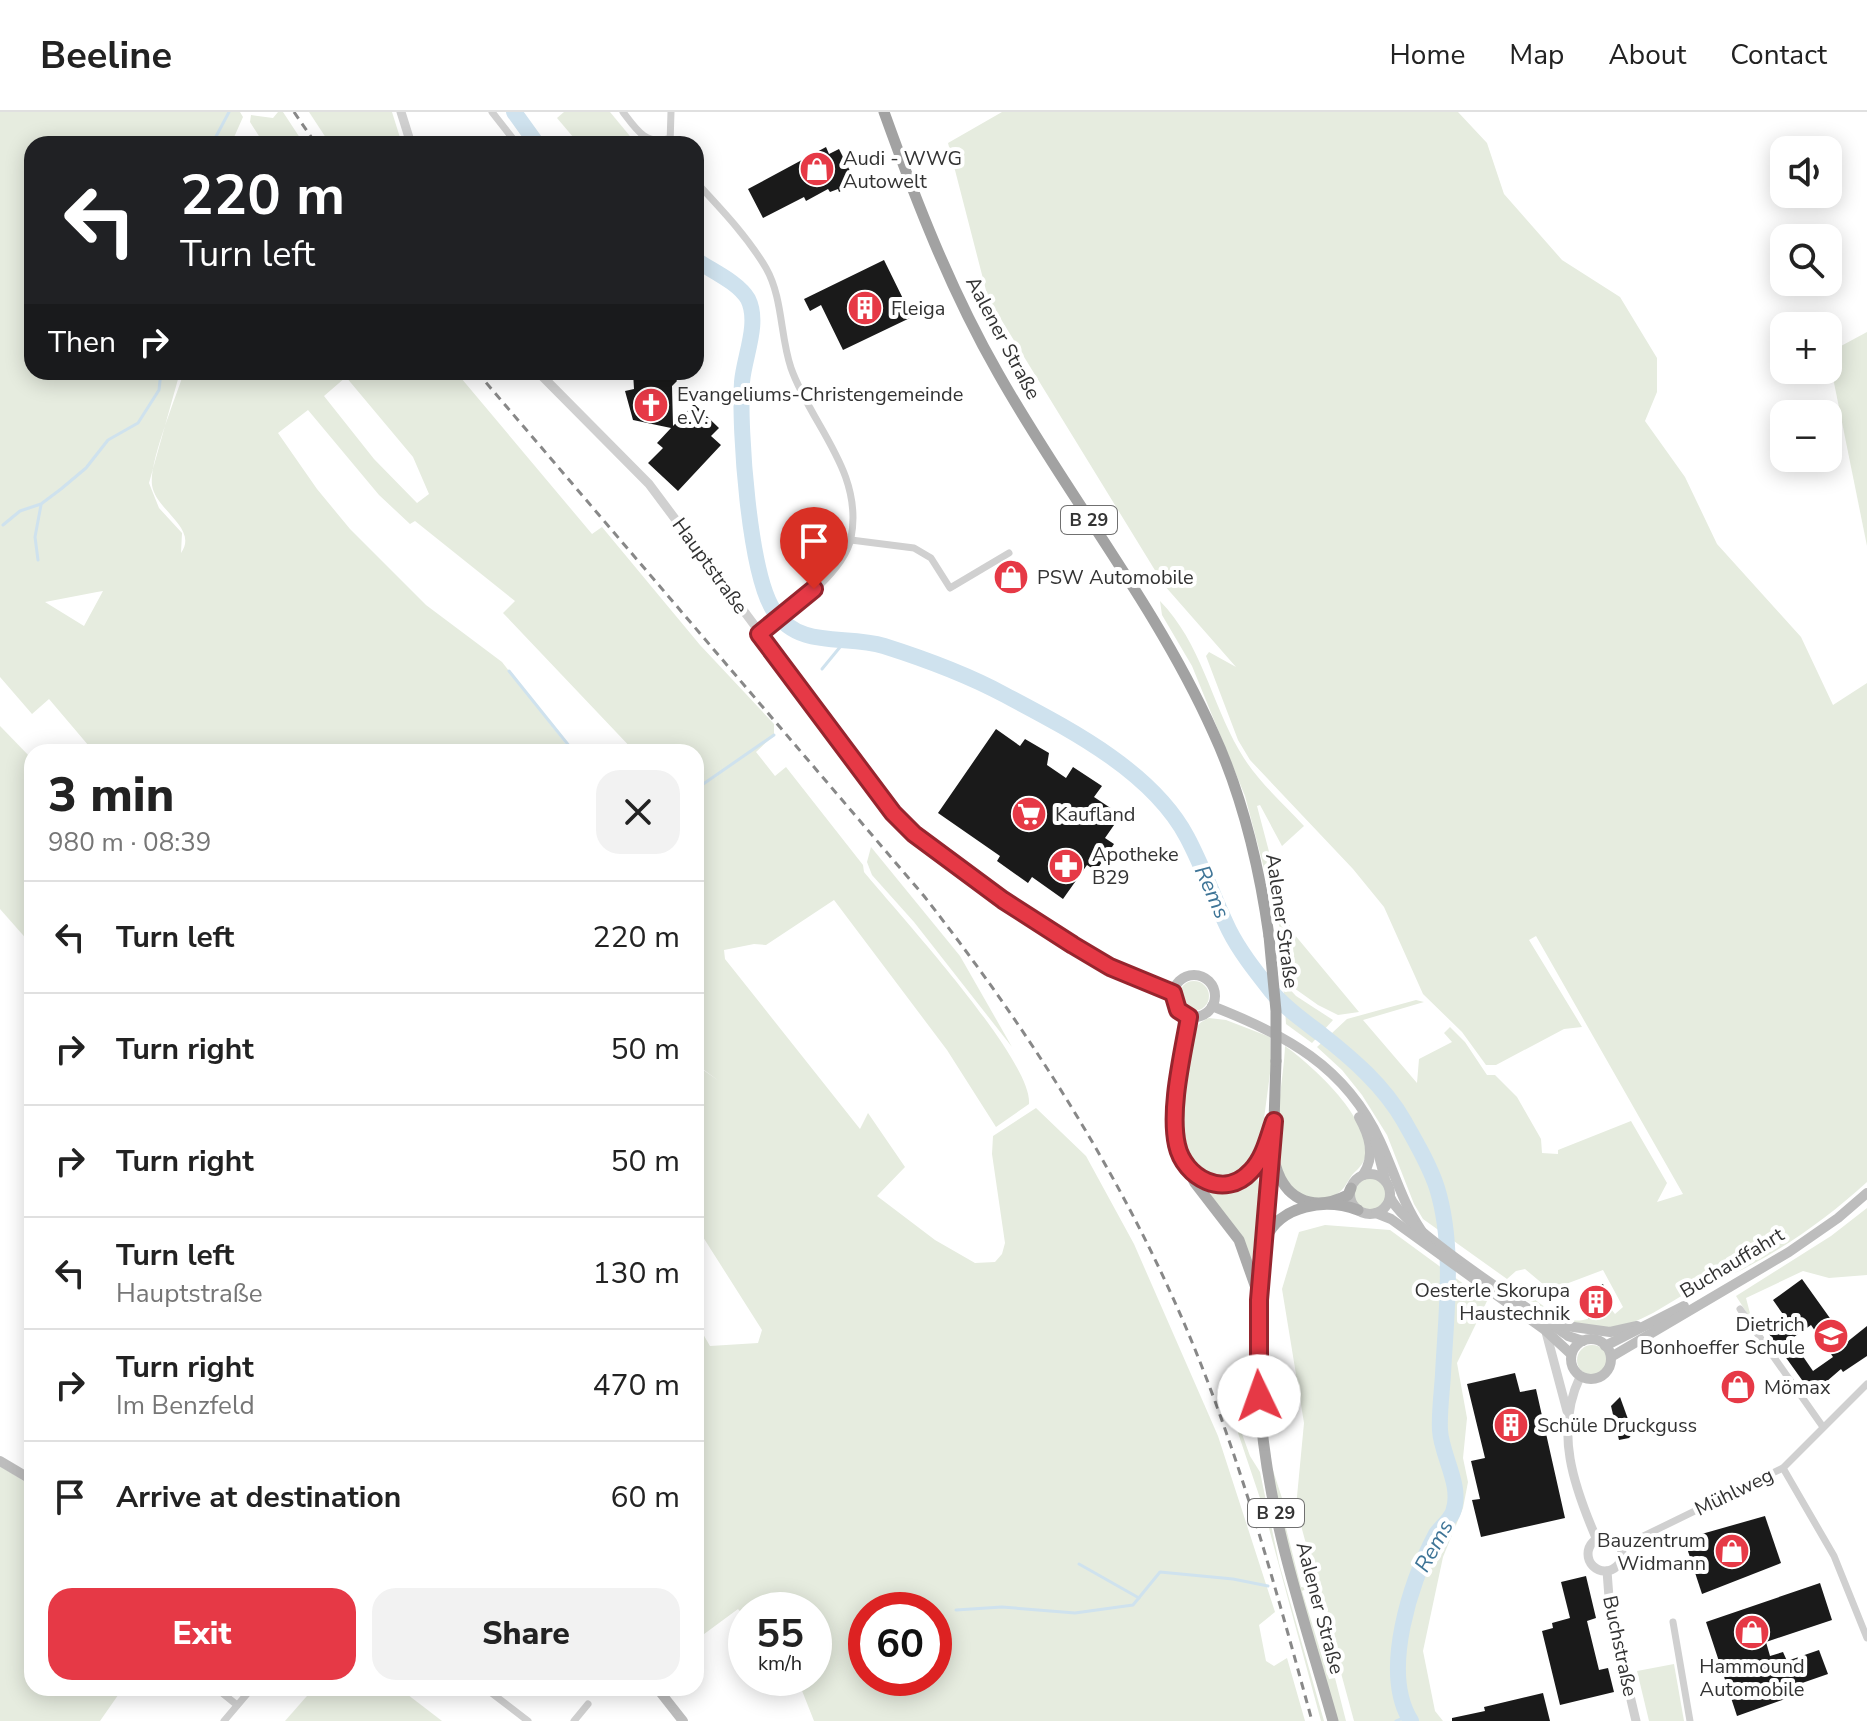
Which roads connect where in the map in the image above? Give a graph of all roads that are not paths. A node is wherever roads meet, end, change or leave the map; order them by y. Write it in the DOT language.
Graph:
graph roads {
  1 [pos="401,112"];
  2 [pos="492,112"];
  3 [pos="623,112"];
  4 [pos="671,112"];
  5 [pos="884,112"];
  6 [pos="408,136"];
  7 [pos="511,136"];
  8 [pos="644,136"];
  9 [pos="669,136"];
  10 [pos="704,191"];
  11 [pos="546,380"];
  12 [pos="851,540"];
  13 [pos="1009,553"];
  14 [pos="759,634"];
  15 [pos="1173,993"];
  16 [pos="1212,1006"];
  17 [pos="1189,1017"];
  18 [pos="1279,1034"];
  19 [pos="1368,1120"];
  20 [pos="1274,1121"];
  21 [pos="1271,1144"];
  22 [pos="1188,1171"];
  23 [pos="1363,1175"];
  24 [pos="1385,1180"];
  25 [pos="1351,1188"];
  26 [pos="1867,1193"];
  27 [pos="1390,1197"];
  28 [pos="1358,1210"];
  29 [pos="1376,1213"];
  30 [pos="1424,1237"];
  31 [pos="1262,1250"];
  32 [pos="1716,1292"];
  33 [pos="1259,1300"];
  34 [pos="1740,1309"];
  35 [pos="1654,1320"];
  36 [pos="1547,1326"];
  37 [pos="1583,1341"];
  38 [pos="1605,1346"];
  39 [pos="1571,1354"];
  40 [pos="1611,1357"];
  41 [pos="1580,1377"];
  42 [pos="1867,1384"];
  43 [pos="1567,1414"];
  44 [pos="1823,1427"];
  45 [pos="0,1461"];
  46 [pos="1783,1468"];
  47 [pos="24,1475"];
  48 [pos="1597,1540"];
  49 [pos="1621,1547"];
  50 [pos="1607,1571"];
  51 [pos="1673,1622"];
  52 [pos="1867,1638"];
  53 [pos="226,1696"];
  54 [pos="245,1696"];
  55 [pos="495,1696"];
  56 [pos="663,1696"];
  57 [pos="588,1704"];
  58 [pos="237,1705"];
  59 [pos="224,1721"];
  60 [pos="528,1721"];
  61 [pos="574,1721"];
  62 [pos="683,1721"];
  63 [pos="1333,1721"];
  64 [pos="1636,1721"];
  65 [pos="1690,1721"];
  1 -- 6 [label="street"];
  2 -- 7 [label="street"];
  3 -- 8 [label="street"];
  4 -- 9 [label="street"];
  5 -- 20 [label="highway, Aalener Straße / B 29, bridge"];
  10 -- 12 [label="street"];
  11 -- 14 [label="street, Hauptstraße"];
  12 -- 13 [label="street"];
  12 -- 14 [label="street"];
  14 -- 15 [label="street, Hauptstraße"];
  15 -- 16 [label="main road"];
  15 -- 17 [label="main road"];
  16 -- 17 [label="main road"];
  16 -- 18 [label="main road"];
  17 -- 22 [label="main road"];
  18 -- 19 [label="main road"];
  18 -- 23 [label="main road"];
  19 -- 24 [label="main road"];
  19 -- 30 [label="main road"];
  20 -- 21 [label="main road, Aalener Straße / B 29"];
  20 -- 22 [label="main road"];
  21 -- 25 [label="main road"];
  21 -- 31 [label="main road, Aalener Straße / B 29"];
  22 -- 33 [label="main road"];
  23 -- 24 [label="main road"];
  23 -- 25 [label="main road"];
  24 -- 27 [label="main road"];
  25 -- 28 [label="main road"];
  26 -- 32 [label="main road, Buchauffahrt"];
  27 -- 29 [label="main road"];
  27 -- 30 [label="main road"];
  28 -- 29 [label="main road"];
  28 -- 31 [label="main road"];
  29 -- 30 [label="main road"];
  30 -- 36 [label="main road"];
  30 -- 36 [label="main road"];
  31 -- 33 [label="main road, Aalener Straße / B 29"];
  32 -- 35 [label="main road"];
  32 -- 40 [label="main road, Buchauffahrt"];
  33 -- 63 [label="main road, Aalener Straße / B 29"];
  34 -- 44 [label="street"];
  35 -- 36 [label="main road"];
  35 -- 38 [label="main road"];
  36 -- 37 [label="main road"];
  36 -- 39 [label="main road"];
  36 -- 43 [label="street"];
  37 -- 38 [label="main road"];
  37 -- 39 [label="main road"];
  38 -- 40 [label="main road"];
  39 -- 41 [label="main road"];
  40 -- 41 [label="main road"];
  41 -- 43 [label="street"];
  42 -- 44 [label="street, Mühlweg"];
  43 -- 48 [label="street"];
  44 -- 46 [label="street, Mühlweg"];
  45 -- 47 [label="main road"];
  46 -- 49 [label="street, Mühlweg"];
  46 -- 52 [label="street"];
  48 -- 49 [label="street"];
  48 -- 50 [label="street"];
  49 -- 50 [label="street"];
  50 -- 64 [label="street, Buchstraße"];
  51 -- 65 [label="street"];
  53 -- 58 [label="street"];
  54 -- 58 [label="street"];
  55 -- 60 [label="street"];
  56 -- 62 [label="main road"];
  57 -- 61 [label="street"];
  58 -- 59 [label="street"];
}
